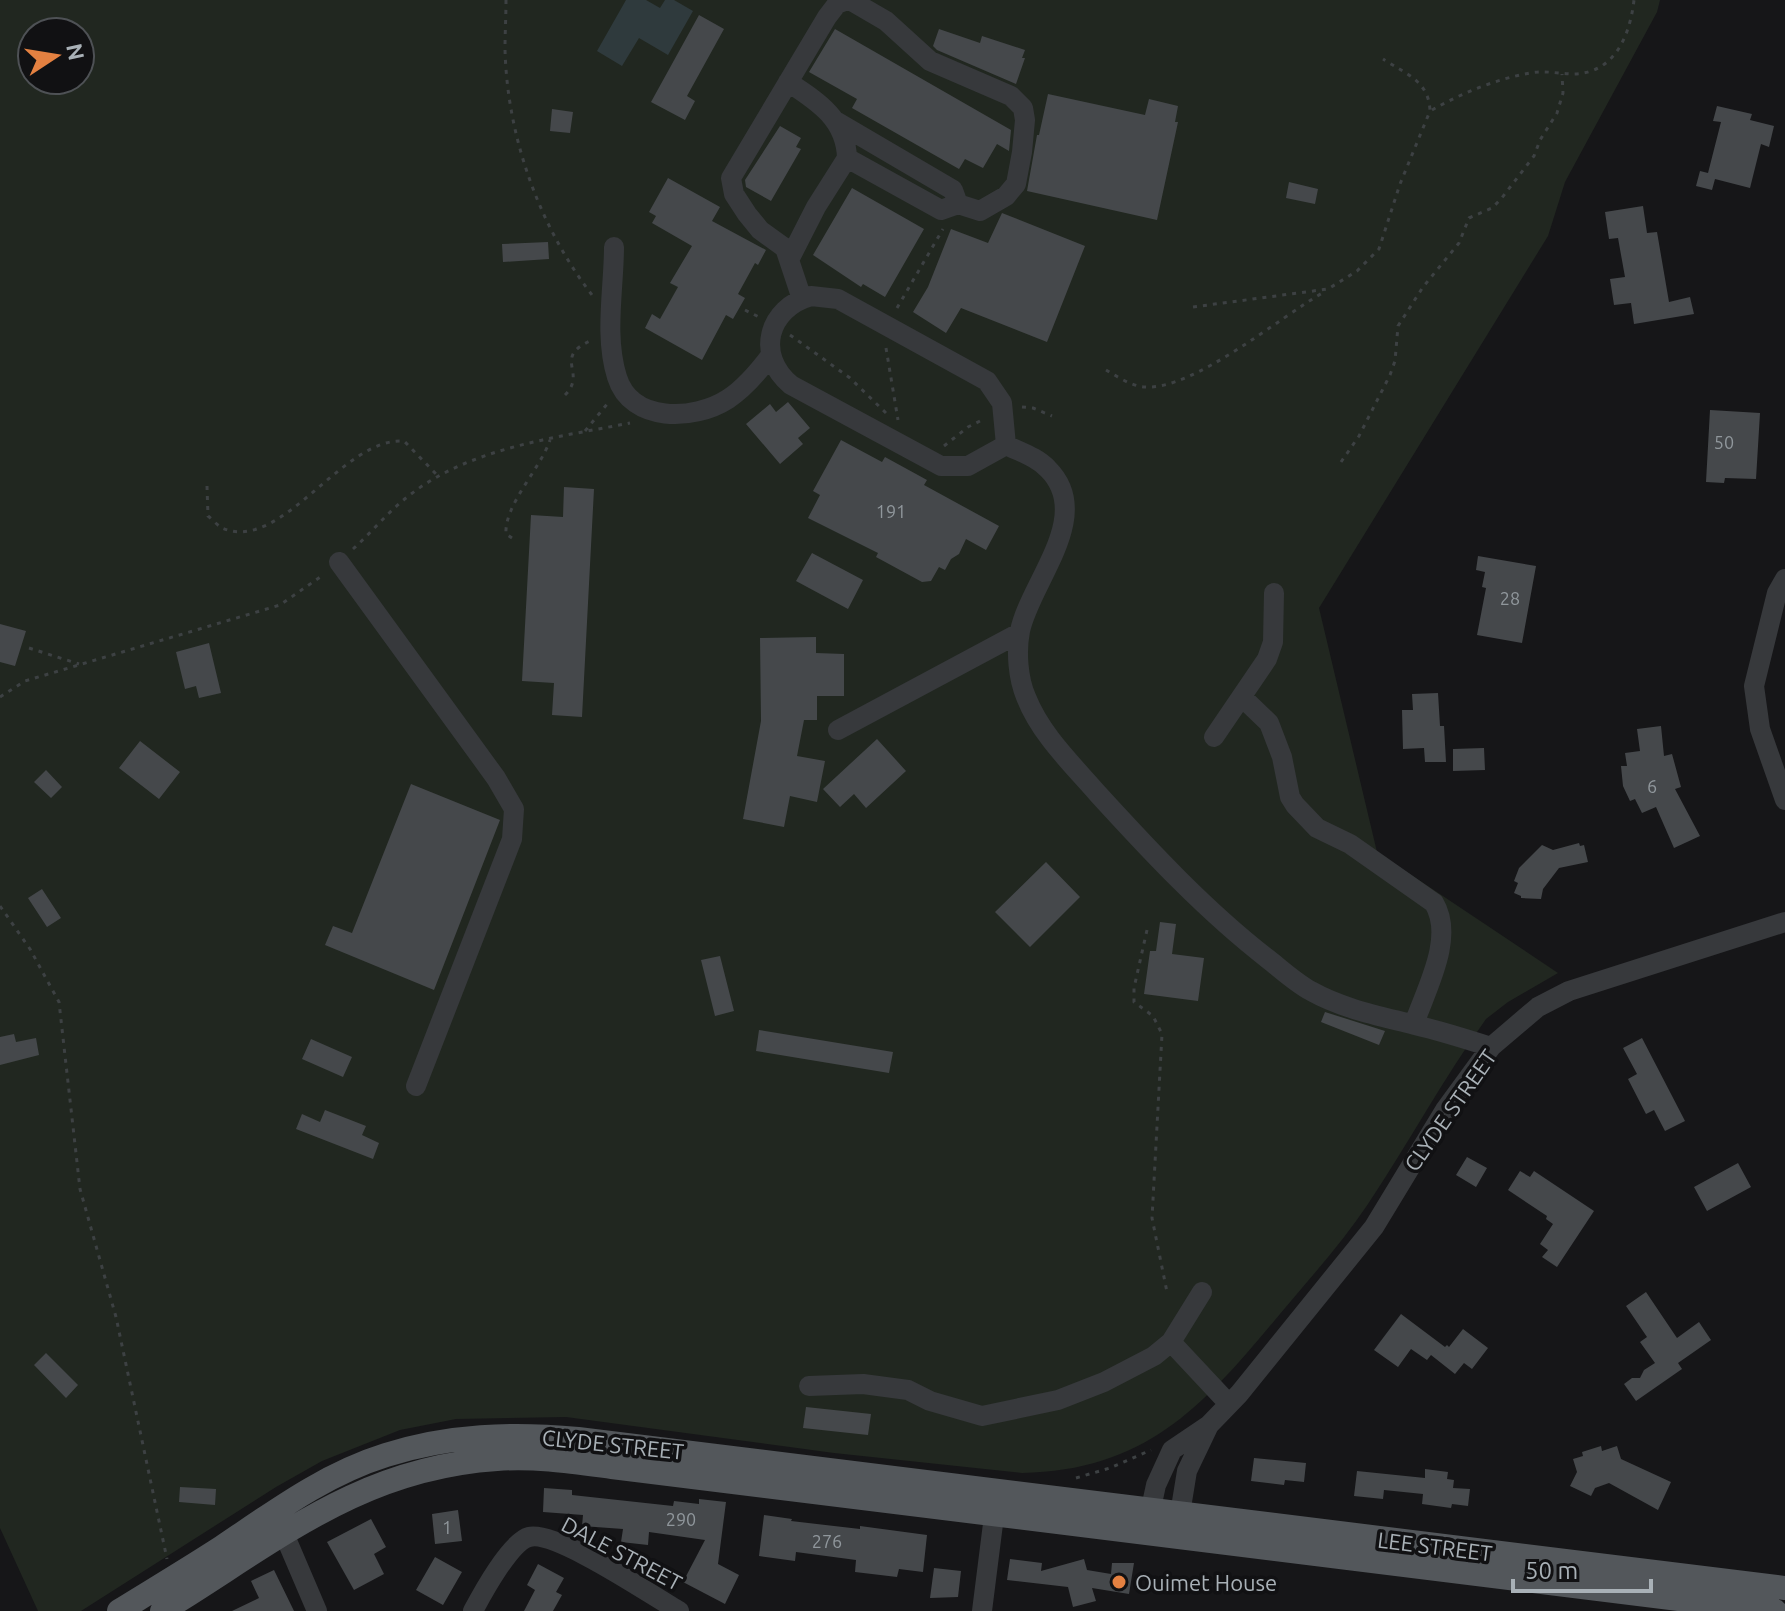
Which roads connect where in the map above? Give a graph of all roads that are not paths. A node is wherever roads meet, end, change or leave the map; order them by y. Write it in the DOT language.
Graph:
graph roads {
  1 [pos="849,0"];
  2 [pos="788,82"];
  3 [pos="837,122"];
  4 [pos="847,158"];
  5 [pos="958,204"];
  6 [pos="614,247"];
  7 [pos="790,258"];
  8 [pos="802,299"];
  9 [pos="771,355"];
  10 [pos="1006,445"];
  11 [pos="339,562"];
  12 [pos="1785,579"];
  13 [pos="1274,593"];
  14 [pos="1019,633"];
  15 [pos="1243,698"];
  16 [pos="838,730"];
  17 [pos="1214,737"];
  18 [pos="1785,800"];
  19 [pos="1785,922"];
  20 [pos="1414,1024"];
  21 [pos="1491,1047"];
  22 [pos="416,1086"];
  23 [pos="1202,1292"];
  24 [pos="1171,1342"];
  25 [pos="809,1386"];
  26 [pos="1229,1404"];
  27 [pos="1209,1425"];
  28 [pos="996,1503"];
  29 [pos="279,1522"];
  30 [pos="1147,1522"];
  31 [pos="1178,1526"];
  32 [pos="1785,1588"];
  33 [pos="119,1611"];
  34 [pos="162,1611"];
  35 [pos="317,1611"];
  36 [pos="473,1611"];
  37 [pos="679,1611"];
  38 [pos="982,1611"];
  39 [pos="1775,1611"];
  1 -- 2 [label="street"];
  1 -- 5 [label="street"];
  2 -- 3 [label="street"];
  2 -- 7 [label="street"];
  3 -- 4 [label="street"];
  3 -- 5 [label="street"];
  4 -- 5 [label="street"];
  4 -- 7 [label="street"];
  6 -- 9 [label="street"];
  7 -- 8 [label="street"];
  8 -- 9 [label="street"];
  8 -- 10 [label="street"];
  9 -- 10 [label="street"];
  10 -- 14 [label="street"];
  11 -- 22 [label="street"];
  12 -- 18 [label="street"];
  13 -- 15 [label="street"];
  14 -- 16 [label="street"];
  14 -- 20 [label="street"];
  15 -- 17 [label="street"];
  15 -- 20 [label="street"];
  19 -- 21 [label="street, CLYDE STREET"];
  20 -- 21 [label="street"];
  21 -- 26 [label="street, CLYDE STREET"];
  23 -- 24 [label="street"];
  24 -- 25 [label="street"];
  24 -- 26 [label="street"];
  26 -- 27 [label="street, CLYDE STREET"];
  27 -- 30 [label="street, CLYDE STREET"];
  27 -- 31 [label="street, CLYDE STREET"];
  28 -- 29 [label="main road, CLYDE STREET"];
  28 -- 30 [label="main road, CLYDE STREET"];
  28 -- 38 [label="street"];
  29 -- 33 [label="main road, CLYDE STREET"];
  29 -- 34 [label="main road, CLYDE STREET"];
  29 -- 35 [label="street"];
  30 -- 31 [label="main road, CLYDE STREET"];
  31 -- 32 [label="main road, LEE STREET"];
  31 -- 39 [label="main road, LEE STREET"];
  36 -- 37 [label="street, DALE STREET"];
}
